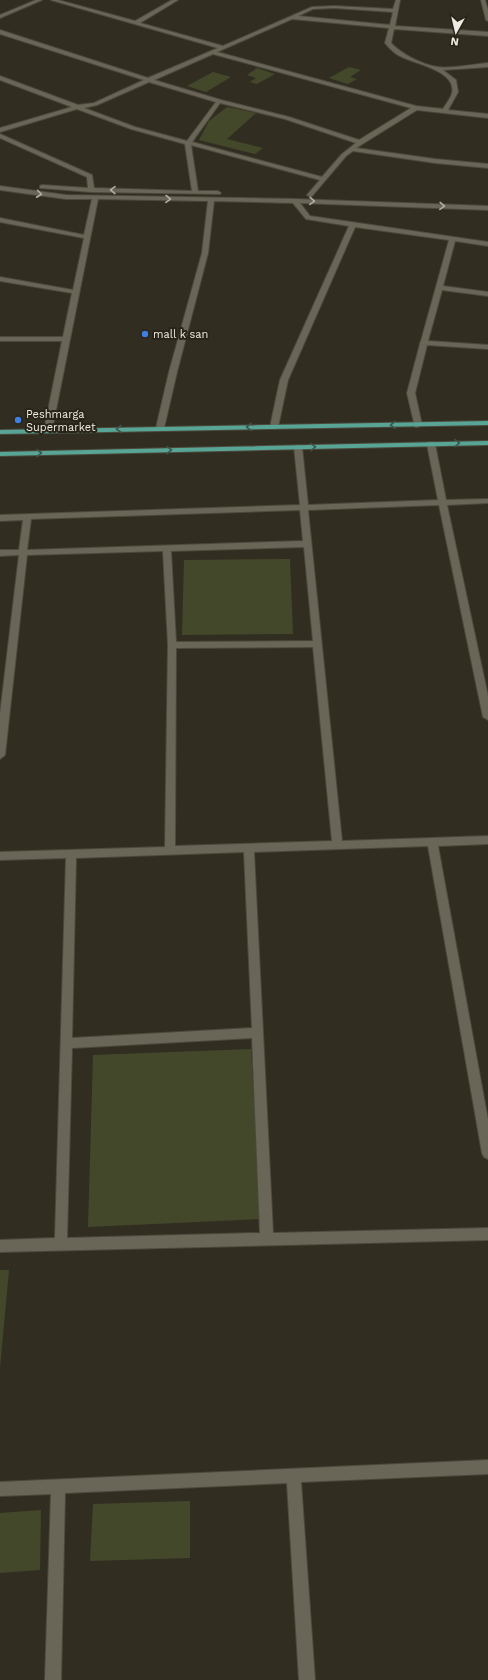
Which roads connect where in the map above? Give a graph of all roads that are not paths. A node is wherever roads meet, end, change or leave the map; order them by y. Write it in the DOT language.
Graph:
graph roads {
  1 [pos="40,0"];
  2 [pos="53,0"];
  3 [pos="176,0"];
  4 [pos="398,0"];
  5 [pos="483,0"];
  6 [pos="486,6"];
  7 [pos="395,11"];
  8 [pos="0,17"];
  9 [pos="289,17"];
  10 [pos="488,20"];
  11 [pos="137,22"];
  12 [pos="391,27"];
  13 [pos="0,32"];
  14 [pos="488,34"];
  15 [pos="222,47"];
  16 [pos="212,52"];
  17 [pos="488,66"];
  18 [pos="437,69"];
  19 [pos="0,78"];
  20 [pos="148,80"];
  21 [pos="219,101"];
  22 [pos="77,107"];
  23 [pos="416,108"];
  24 [pos="445,111"];
  25 [pos="488,116"];
  26 [pos="0,130"];
  27 [pos="0,136"];
  28 [pos="360,142"];
  29 [pos="188,144"];
  30 [pos="351,149"];
  31 [pos="488,166"];
  32 [pos="324,179"];
  33 [pos="0,182"];
  34 [pos="0,188"];
  35 [pos="91,190"];
  36 [pos="196,192"];
  37 [pos="310,195"];
  38 [pos="361,196"];
  39 [pos="95,197"];
  40 [pos="398,198"];
  41 [pos="211,199"];
  42 [pos="294,201"];
  43 [pos="488,202"];
  44 [pos="488,208"];
  45 [pos="0,220"];
  46 [pos="353,224"];
  47 [pos="87,237"];
  48 [pos="452,239"];
  49 [pos="488,244"];
  50 [pos="0,279"];
  51 [pos="438,287"];
  52 [pos="76,292"];
  53 [pos="488,294"];
  54 [pos="0,339"];
  55 [pos="66,339"];
  56 [pos="423,343"];
  57 [pos="488,347"];
  58 [pos="488,423"];
  59 [pos="418,425"];
  60 [pos="274,427"];
  61 [pos="160,428"];
  62 [pos="48,430"];
  63 [pos="0,432"];
  64 [pos="488,443"];
  65 [pos="431,444"];
  66 [pos="298,447"];
  67 [pos="0,454"];
  68 [pos="488,501"];
  69 [pos="442,502"];
  70 [pos="303,507"];
  71 [pos="27,517"];
  72 [pos="0,518"];
  73 [pos="307,544"];
  74 [pos="167,548"];
  75 [pos="23,552"];
  76 [pos="0,553"];
  77 [pos="317,644"];
  78 [pos="172,645"];
  79 [pos="486,704"];
  80 [pos="488,717"];
  81 [pos="0,756"];
  82 [pos="488,840"];
  83 [pos="432,842"];
  84 [pos="337,845"];
  85 [pos="249,848"];
  86 [pos="170,851"];
  87 [pos="71,854"];
  88 [pos="0,856"];
  89 [pos="258,1033"];
  90 [pos="66,1043"];
  91 [pos="488,1153"];
  92 [pos="488,1234"];
  93 [pos="267,1240"];
  94 [pos="61,1245"];
  95 [pos="0,1246"];
  96 [pos="488,1467"];
  97 [pos="294,1476"];
  98 [pos="58,1487"];
  99 [pos="0,1489"];
  100 [pos="53,1680"];
  101 [pos="307,1680"];
  1 -- 8 [label="street"];
  2 -- 11 [label="street"];
  3 -- 11 [label="street"];
  4 -- 7 [label="street"];
  5 -- 6 [label="street"];
  6 -- 10 [label="street"];
  7 -- 9 [label="street"];
  7 -- 12 [label="street"];
  9 -- 12 [label="street"];
  9 -- 15 [label="street"];
  11 -- 15 [label="street"];
  12 -- 14 [label="street"];
  12 -- 18 [label="street"];
  13 -- 20 [label="street"];
  15 -- 16 [label="street"];
  16 -- 20 [label="street"];
  16 -- 23 [label="street"];
  17 -- 18 [label="street"];
  18 -- 24 [label="street"];
  19 -- 22 [label="street"];
  20 -- 21 [label="street"];
  20 -- 22 [label="street"];
  21 -- 28 [label="street"];
  21 -- 29 [label="street"];
  22 -- 26 [label="street"];
  22 -- 29 [label="street"];
  23 -- 24 [label="street"];
  23 -- 28 [label="street"];
  24 -- 25 [label="street"];
  27 -- 35 [label="street"];
  28 -- 30 [label="street"];
  29 -- 32 [label="street"];
  29 -- 36 [label="street"];
  30 -- 31 [label="street"];
  30 -- 32 [label="street"];
  32 -- 37 [label="street"];
  33 -- 35 [label="street"];
  34 -- 39 [label="street, one-way"];
  36 -- 35 [label="street, one-way"];
  36 -- 37 [label="street"];
  37 -- 38 [label="street"];
  39 -- 41 [label="street, one-way"];
  39 -- 47 [label="street"];
  40 -- 43 [label="street"];
  41 -- 42 [label="street"];
  41 -- 61 [label="street"];
  42 -- 44 [label="street, one-way"];
  42 -- 46 [label="street"];
  45 -- 47 [label="street"];
  46 -- 48 [label="street"];
  46 -- 60 [label="street"];
  47 -- 52 [label="street"];
  48 -- 49 [label="street"];
  48 -- 51 [label="street"];
  50 -- 52 [label="street"];
  51 -- 53 [label="street"];
  51 -- 56 [label="street"];
  52 -- 55 [label="street"];
  54 -- 55 [label="street"];
  55 -- 62 [label="street"];
  56 -- 57 [label="street"];
  56 -- 59 [label="street"];
  58 -- 59 [label="main road"];
  59 -- 60 [label="main road, one-way"];
  60 -- 61 [label="main road, one-way"];
  61 -- 62 [label="main road, one-way"];
  62 -- 63 [label="main road"];
  65 -- 64 [label="main road, one-way"];
  66 -- 65 [label="main road, one-way"];
  65 -- 69 [label="street"];
  67 -- 66 [label="main road, one-way"];
  66 -- 70 [label="street"];
  68 -- 69 [label="street"];
  69 -- 70 [label="street"];
  69 -- 79 [label="street"];
  70 -- 71 [label="street"];
  70 -- 73 [label="street"];
  71 -- 72 [label="street"];
  71 -- 75 [label="street"];
  73 -- 74 [label="street"];
  73 -- 77 [label="street"];
  74 -- 75 [label="street"];
  74 -- 78 [label="street"];
  75 -- 76 [label="street"];
  75 -- 81 [label="street"];
  77 -- 78 [label="street"];
  77 -- 84 [label="street"];
  78 -- 86 [label="street"];
  79 -- 80 [label="street"];
  82 -- 83 [label="street"];
  83 -- 84 [label="street"];
  83 -- 91 [label="street"];
  84 -- 85 [label="street"];
  85 -- 86 [label="street"];
  85 -- 89 [label="street"];
  86 -- 87 [label="street"];
  87 -- 88 [label="street"];
  87 -- 90 [label="street"];
  89 -- 90 [label="street"];
  89 -- 93 [label="street"];
  90 -- 94 [label="street"];
  92 -- 93 [label="street"];
  93 -- 94 [label="street"];
  94 -- 95 [label="street"];
  96 -- 97 [label="street"];
  97 -- 98 [label="street"];
  97 -- 101 [label="street"];
  98 -- 99 [label="street"];
  98 -- 100 [label="street"];
}
